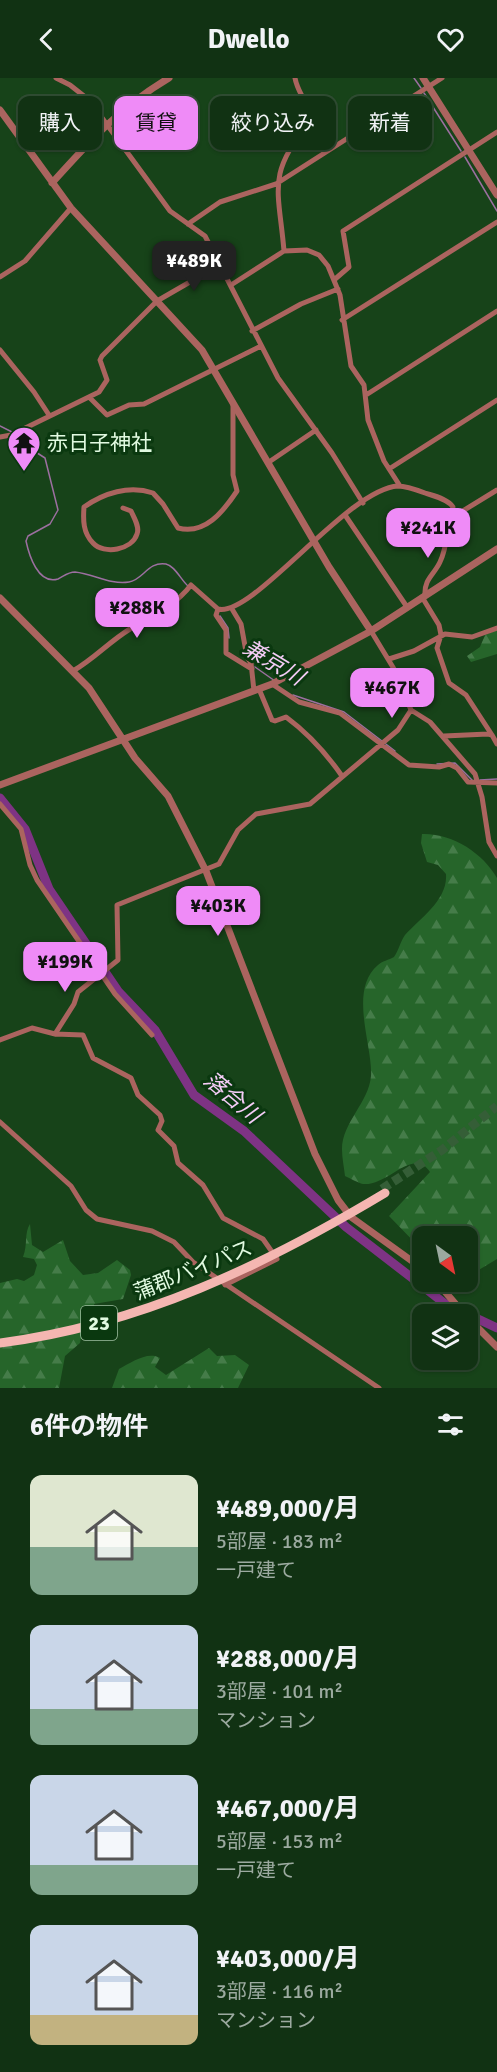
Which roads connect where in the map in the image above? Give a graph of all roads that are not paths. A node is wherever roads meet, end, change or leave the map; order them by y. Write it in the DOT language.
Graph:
graph roads {
  1 [pos="56,78"];
  2 [pos="169,78"];
  3 [pos="302,78"];
  4 [pos="423,78"];
  5 [pos="442,78"];
  6 [pos="295,80"];
  7 [pos="428,87"];
  8 [pos="0,111"];
  9 [pos="107,122"];
  10 [pos="497,132"];
  11 [pos="469,150"];
  12 [pos="52,183"];
  13 [pos="276,184"];
  14 [pos="497,195"];
  15 [pos="71,208"];
  16 [pos="497,222"];
  17 [pos="188,224"];
  18 [pos="284,251"];
  19 [pos="221,264"];
  20 [pos="0,277"];
  21 [pos="333,280"];
  22 [pos="231,285"];
  23 [pos="338,289"];
  24 [pos="157,301"];
  25 [pos="497,311"];
  26 [pos="342,320"];
  27 [pos="252,331"];
  28 [pos="261,346"];
  29 [pos="0,350"];
  30 [pos="215,368"];
  31 [pos="366,394"];
  32 [pos="90,398"];
  33 [pos="233,400"];
  34 [pos="497,400"];
  35 [pos="49,415"];
  36 [pos="316,430"];
  37 [pos="0,437"];
  38 [pos="269,462"];
  39 [pos="389,469"];
  40 [pos="400,486"];
  41 [pos="497,490"];
  42 [pos="363,503"];
  43 [pos="123,508"];
  44 [pos="345,515"];
  45 [pos="448,520"];
  46 [pos="314,539"];
  47 [pos="497,549"];
  48 [pos="424,596"];
  49 [pos="0,598"];
  50 [pos="407,607"];
  51 [pos="232,609"];
  52 [pos="217,611"];
  53 [pos="497,628"];
  54 [pos="370,631"];
  55 [pos="441,635"];
  56 [pos="390,659"];
  57 [pos="252,667"];
  58 [pos="73,670"];
  59 [pos="274,683"];
  60 [pos="256,690"];
  61 [pos="411,710"];
  62 [pos="492,735"];
  63 [pos="443,736"];
  64 [pos="124,739"];
  65 [pos="383,743"];
  66 [pos="497,744"];
  67 [pos="342,776"];
  68 [pos="477,780"];
  69 [pos="497,783"];
  70 [pos="0,785"];
  71 [pos="0,804"];
  72 [pos="497,856"];
  73 [pos="206,871"];
  74 [pos="101,974"];
  75 [pos="55,1034"];
  76 [pos="152,1035"];
  77 [pos="0,1040"];
  78 [pos="0,1122"];
  79 [pos="383,1191"];
  80 [pos="412,1261"];
  81 [pos="225,1285"];
  82 [pos="445,1292"];
  83 [pos="455,1304"];
  84 [pos="478,1328"];
  85 [pos="0,1340"];
  86 [pos="497,1347"];
  87 [pos="379,1388"];
  1 -- 9 [label="street"];
  2 -- 9 [label="street"];
  3 -- 6 [label="street"];
  4 -- 7 [label="street"];
  5 -- 7 [label="street"];
  6 -- 13 [label="street"];
  7 -- 11 [label="street"];
  7 -- 13 [label="street"];
  8 -- 12 [label="street"];
  9 -- 12 [label="street"];
  9 -- 17 [label="street"];
  10 -- 11 [label="street"];
  11 -- 14 [label="street"];
  11 -- 21 [label="street"];
  12 -- 15 [label="street"];
  13 -- 17 [label="street"];
  13 -- 18 [label="street"];
  15 -- 20 [label="street"];
  15 -- 24 [label="street"];
  16 -- 26 [label="street"];
  17 -- 19 [label="street"];
  18 -- 21 [label="street"];
  18 -- 22 [label="street"];
  19 -- 22 [label="street"];
  19 -- 24 [label="street"];
  21 -- 23 [label="street"];
  22 -- 27 [label="street"];
  23 -- 26 [label="street"];
  23 -- 27 [label="street"];
  24 -- 30 [label="street"];
  24 -- 32 [label="street"];
  25 -- 31 [label="street"];
  26 -- 31 [label="street"];
  27 -- 28 [label="street"];
  28 -- 30 [label="street"];
  28 -- 36 [label="street"];
  29 -- 35 [label="street"];
  30 -- 32 [label="street"];
  30 -- 33 [label="street"];
  31 -- 39 [label="street"];
  32 -- 35 [label="street"];
  33 -- 38 [label="street"];
  33 -- 43 [label="street"];
  34 -- 39 [label="street"];
  35 -- 37 [label="street"];
  36 -- 38 [label="street"];
  36 -- 42 [label="street"];
  38 -- 46 [label="street"];
  39 -- 40 [label="street"];
  40 -- 42 [label="street"];
  40 -- 45 [label="street"];
  41 -- 45 [label="street"];
  42 -- 44 [label="street"];
  44 -- 46 [label="street"];
  44 -- 50 [label="street"];
  45 -- 48 [label="street"];
  46 -- 51 [label="street"];
  46 -- 54 [label="street"];
  47 -- 48 [label="street"];
  48 -- 50 [label="street"];
  48 -- 55 [label="street"];
  49 -- 58 [label="street"];
  50 -- 54 [label="street"];
  51 -- 52 [label="street"];
  51 -- 57 [label="street"];
  52 -- 57 [label="street"];
  52 -- 58 [label="street"];
  53 -- 55 [label="street"];
  54 -- 56 [label="street"];
  54 -- 59 [label="street"];
  55 -- 56 [label="street"];
  55 -- 62 [label="street"];
  56 -- 61 [label="street"];
  57 -- 60 [label="street"];
  58 -- 64 [label="street"];
  59 -- 60 [label="street"];
  59 -- 65 [label="street"];
  60 -- 64 [label="street"];
  60 -- 67 [label="street"];
  61 -- 63 [label="street"];
  61 -- 65 [label="street"];
  62 -- 63 [label="street"];
  62 -- 66 [label="street"];
  63 -- 68 [label="street"];
  64 -- 70 [label="street"];
  64 -- 73 [label="street"];
  65 -- 67 [label="street"];
  65 -- 68 [label="street"];
  67 -- 73 [label="street"];
  68 -- 69 [label="street"];
  68 -- 72 [label="street"];
  71 -- 74 [label="street"];
  73 -- 74 [label="street"];
  73 -- 80 [label="street"];
  74 -- 75 [label="street"];
  74 -- 76 [label="street"];
  75 -- 77 [label="street"];
  75 -- 81 [label="street"];
  78 -- 81 [label="street"];
  79 -- 85 [label="highway, 蒲郡バイパス / 23"];
  81 -- 87 [label="street"];
  82 -- 83 [label="street"];
  84 -- 86 [label="street"];
}
